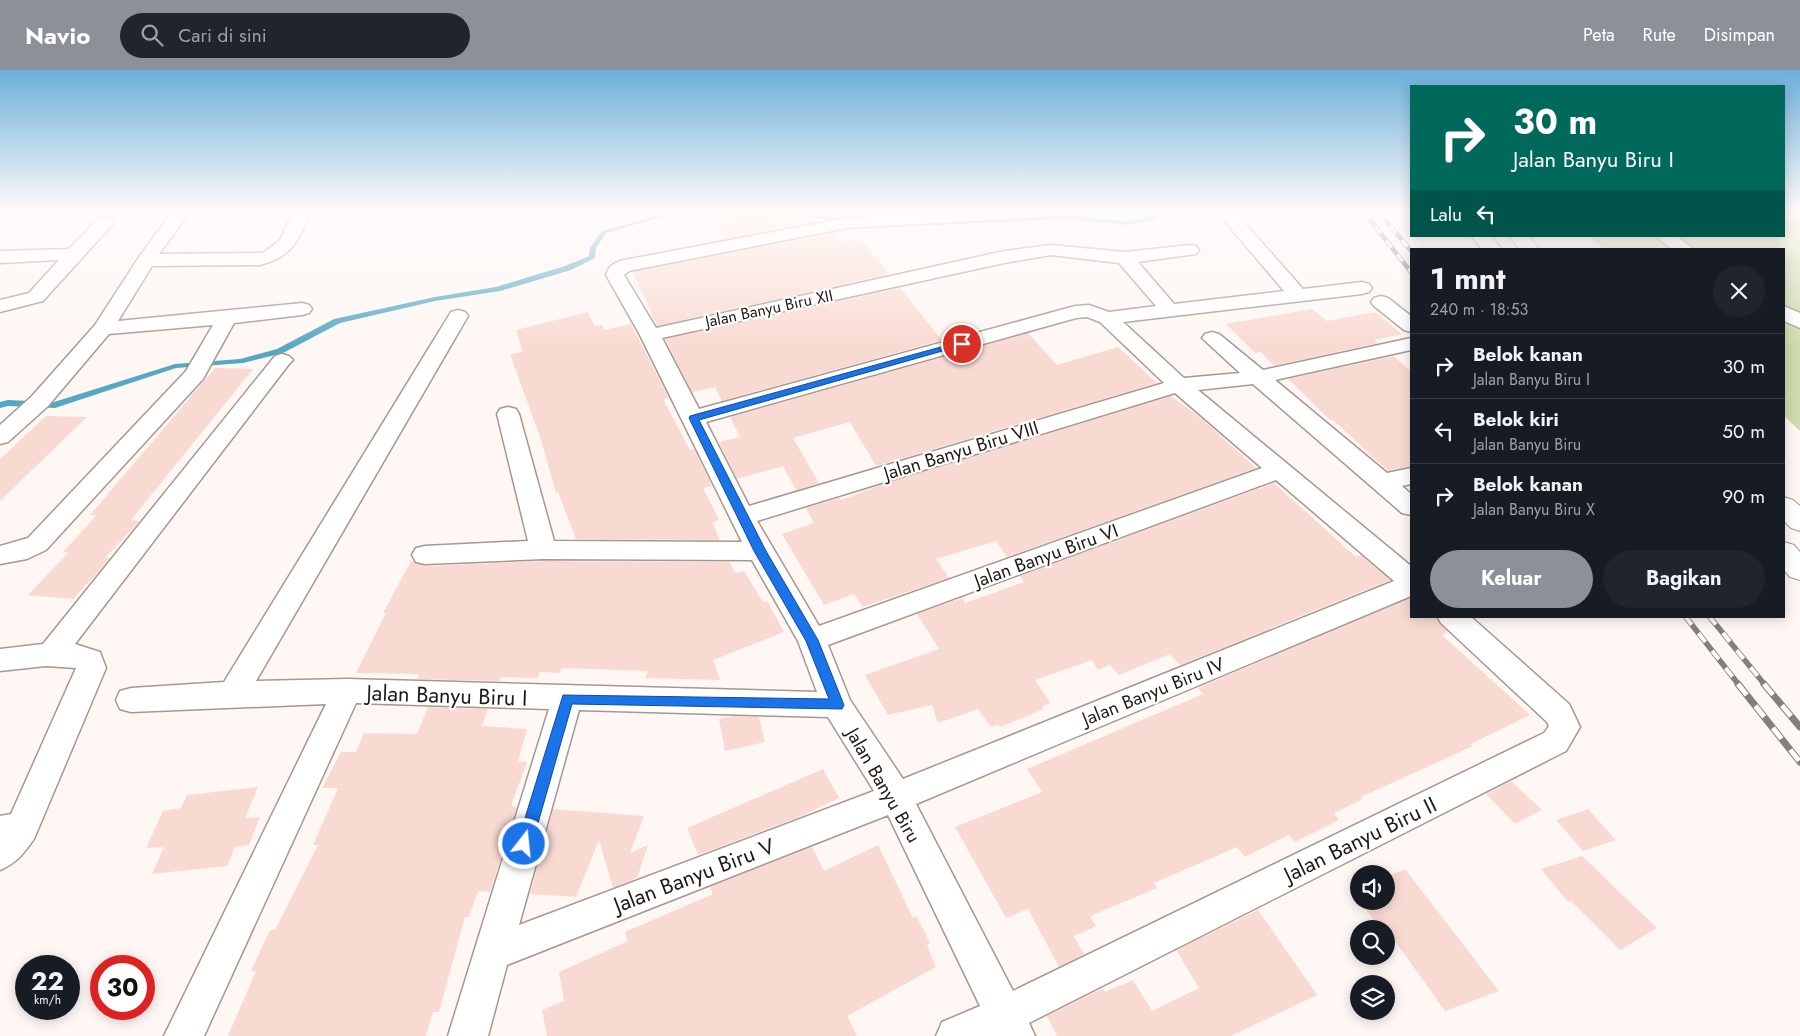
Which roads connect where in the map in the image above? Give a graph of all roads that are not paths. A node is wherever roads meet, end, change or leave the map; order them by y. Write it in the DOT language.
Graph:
graph roads {
  1 [pos="53,257"];
  2 [pos="71,257"];
  3 [pos="148,257"];
  4 [pos="270,257"];
  5 [pos="671,257"];
  6 [pos="1004,257"];
  7 [pos="1116,257"];
  8 [pos="1132,257"];
  9 [pos="1265,257"];
  10 [pos="1125,258"];
  11 [pos="146,260"];
  12 [pos="1362,288"];
  13 [pos="1298,296"];
  14 [pos="1381,302"];
  15 [pos="1164,304"];
  16 [pos="0,307"];
  17 [pos="302,309"];
  18 [pos="1785,313"];
  19 [pos="458,316"];
  20 [pos="226,318"];
  21 [pos="1107,318"];
  22 [pos="1800,322"];
  23 [pos="1410,325"];
  24 [pos="103,328"];
  25 [pos="650,334"];
  26 [pos="1212,338"];
  27 [pos="1408,349"];
  28 [pos="282,360"];
  29 [pos="1260,376"];
  30 [pos="1179,385"];
  31 [pos="508,414"];
  32 [pos="694,418"];
  33 [pos="0,437"];
  34 [pos="1280,470"];
  35 [pos="1410,476"];
  36 [pos="1383,482"];
  37 [pos="1410,506"];
  38 [pos="1785,507"];
  39 [pos="744,516"];
  40 [pos="1800,522"];
  41 [pos="543,550"];
  42 [pos="760,551"];
  43 [pos="1785,553"];
  44 [pos="0,555"];
  45 [pos="425,555"];
  46 [pos="1800,570"];
  47 [pos="1410,580"];
  48 [pos="1410,585"];
  49 [pos="1453,618"];
  50 [pos="812,640"];
  51 [pos="51,655"];
  52 [pos="0,660"];
  53 [pos="347,691"];
  54 [pos="233,694"];
  55 [pos="567,698"];
  56 [pos="131,700"];
  57 [pos="838,705"];
  58 [pos="896,797"];
  59 [pos="11,829"];
  60 [pos="0,854"];
  61 [pos="492,954"];
  62 [pos="1010,1026"];
  63 [pos="184,1036"];
  64 [pos="468,1036"];
  65 [pos="956,1036"];
  1 -- 16 [label="street"];
  2 -- 16 [label="street"];
  3 -- 11 [label="street"];
  4 -- 11 [label="street"];
  5 -- 25 [label="street, Jalan Banyu Biru"];
  6 -- 25 [label="street, Jalan Banyu Biru XII"];
  7 -- 10 [label="street, Jalan Banyu Biru XII"];
  8 -- 10 [label="street, Jalan Banyu Biru XII"];
  9 -- 13 [label="street"];
  10 -- 15 [label="street"];
  11 -- 24 [label="street"];
  12 -- 13 [label="street"];
  13 -- 21 [label="street"];
  14 -- 23 [label="street"];
  17 -- 20 [label="street"];
  18 -- 22 [label="street"];
  19 -- 54 [label="street"];
  20 -- 24 [label="street"];
  20 -- 44 [label="street"];
  21 -- 30 [label="street"];
  21 -- 32 [label="street"];
  24 -- 33 [label="street"];
  25 -- 32 [label="street, Jalan Banyu Biru"];
  26 -- 29 [label="street"];
  27 -- 29 [label="street"];
  28 -- 51 [label="street"];
  29 -- 30 [label="street"];
  29 -- 36 [label="street"];
  30 -- 34 [label="street"];
  30 -- 39 [label="street, Jalan Banyu Biru VIII"];
  31 -- 41 [label="street"];
  32 -- 39 [label="street, Jalan Banyu Biru"];
  34 -- 47 [label="street"];
  34 -- 50 [label="street, Jalan Banyu Biru VI"];
  35 -- 36 [label="street"];
  36 -- 37 [label="street"];
  38 -- 40 [label="highway"];
  39 -- 42 [label="street, Jalan Banyu Biru"];
  41 -- 42 [label="street"];
  41 -- 45 [label="street"];
  42 -- 50 [label="street, Jalan Banyu Biru"];
  43 -- 46 [label="highway"];
  48 -- 58 [label="street, Jalan Banyu Biru IV"];
  49 -- 62 [label="street, Jalan Banyu Biru II"];
  50 -- 57 [label="street, Jalan Banyu Biru"];
  51 -- 52 [label="street"];
  51 -- 59 [label="street"];
  53 -- 54 [label="street"];
  53 -- 55 [label="street, Jalan Banyu Biru I"];
  53 -- 63 [label="street, Jalan Banyu Biru I"];
  54 -- 56 [label="street"];
  55 -- 57 [label="street, Jalan Banyu Biru I"];
  55 -- 61 [label="street"];
  57 -- 58 [label="street, Jalan Banyu Biru"];
  58 -- 61 [label="street, Jalan Banyu Biru V"];
  58 -- 62 [label="street, Jalan Banyu Biru"];
  59 -- 60 [label="street"];
  61 -- 64 [label="street"];
  62 -- 65 [label="street"];
}
